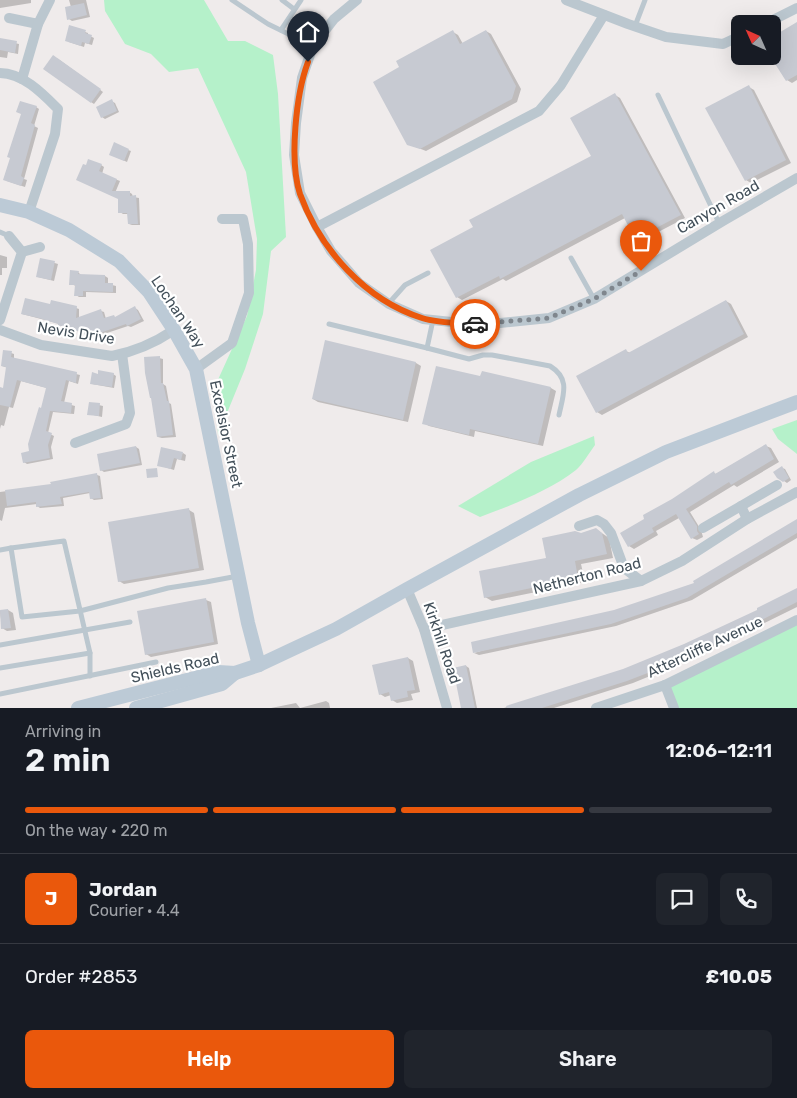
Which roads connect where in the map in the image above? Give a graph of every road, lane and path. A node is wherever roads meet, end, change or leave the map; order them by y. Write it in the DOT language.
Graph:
graph roads {
  1 [pos="50,0"];
  2 [pos="232,0"];
  3 [pos="282,0"];
  4 [pos="301,0"];
  5 [pos="357,0"];
  6 [pos="566,0"];
  7 [pos="645,0"];
  8 [pos="797,8"];
  9 [pos="294,9"];
  10 [pos="604,15"];
  11 [pos="781,16"];
  12 [pos="9,18"];
  13 [pos="38,24"];
  14 [pos="634,27"];
  15 [pos="282,30"];
  16 [pos="731,40"];
  17 [pos="314,46"];
  18 [pos="0,73"];
  19 [pos="22,79"];
  20 [pos="658,95"];
  21 [pos="797,178"];
  22 [pos="0,205"];
  23 [pos="29,212"];
  24 [pos="222,219"];
  25 [pos="719,223"];
  26 [pos="317,227"];
  27 [pos="4,234"];
  28 [pos="40,247"];
  29 [pos="22,252"];
  30 [pos="570,258"];
  31 [pos="428,274"];
  32 [pos="594,299"];
  33 [pos="389,304"];
  34 [pos="0,320"];
  35 [pos="433,320"];
  36 [pos="329,324"];
  37 [pos="0,330"];
  38 [pos="174,330"];
  39 [pos="427,348"];
  40 [pos="122,354"];
  41 [pos="196,369"];
  42 [pos="797,402"];
  43 [pos="559,415"];
  44 [pos="75,443"];
  45 [pos="777,485"];
  46 [pos="797,492"];
  47 [pos="741,506"];
  48 [pos="747,519"];
  49 [pos="579,526"];
  50 [pos="703,528"];
  51 [pos="11,548"];
  52 [pos="0,550"];
  53 [pos="238,576"];
  54 [pos="641,581"];
  55 [pos="407,589"];
  56 [pos="80,611"];
  57 [pos="797,620"];
  58 [pos="130,622"];
  59 [pos="424,628"];
  60 [pos="84,630"];
  61 [pos="0,645"];
  62 [pos="90,653"];
  63 [pos="156,662"];
  64 [pos="259,665"];
  65 [pos="0,668"];
  66 [pos="235,673"];
  67 [pos="90,676"];
  68 [pos="665,685"];
  69 [pos="0,694"];
  70 [pos="78,708"];
  71 [pos="136,708"];
  72 [pos="448,708"];
  73 [pos="596,708"];
  74 [pos="674,708"];
  1 -- 13 [label="street"];
  2 -- 15 [label="lane"];
  3 -- 9 [label="lane"];
  4 -- 9 [label="lane"];
  5 -- 17 [label="street, Canyon Road"];
  6 -- 10 [label="street"];
  7 -- 14 [label="lane"];
  8 -- 11 [label="street"];
  9 -- 15 [label="lane"];
  10 -- 14 [label="street"];
  10 -- 26 [label="street"];
  12 -- 13 [label="street"];
  13 -- 19 [label="street"];
  14 -- 16 [label="street"];
  15 -- 17 [label="lane"];
  17 -- 26 [label="street, Canyon Road"];
  18 -- 19 [label="street"];
  19 -- 23 [label="street"];
  20 -- 25 [label="lane"];
  21 -- 25 [label="street, Canyon Road"];
  22 -- 23 [label="main road, Lochan Way"];
  23 -- 38 [label="main road, Lochan Way"];
  24 -- 41 [label="street, Excelsior Street"];
  25 -- 32 [label="street, Canyon Road"];
  26 -- 33 [label="street, Canyon Road"];
  27 -- 29 [label="street"];
  28 -- 29 [label="street"];
  29 -- 34 [label="street"];
  30 -- 32 [label="lane"];
  31 -- 33 [label="lane"];
  32 -- 35 [label="street, Canyon Road"];
  33 -- 35 [label="street, Canyon Road"];
  35 -- 39 [label="lane"];
  36 -- 39 [label="lane"];
  37 -- 40 [label="street, Nevis Drive"];
  38 -- 40 [label="street, Nevis Drive"];
  38 -- 41 [label="main road, Lochan Way"];
  39 -- 43 [label="lane"];
  40 -- 44 [label="street"];
  41 -- 53 [label="main road, Excelsior Street"];
  42 -- 55 [label="main road"];
  45 -- 47 [label="street"];
  46 -- 48 [label="street, Netherton Road"];
  47 -- 48 [label="street"];
  47 -- 50 [label="street"];
  48 -- 54 [label="street, Netherton Road"];
  49 -- 54 [label="street"];
  51 -- 52 [label="lane"];
  51 -- 56 [label="lane"];
  51 -- 56 [label="lane"];
  53 -- 56 [label="lane"];
  53 -- 64 [label="main road, Excelsior Street"];
  54 -- 59 [label="street, Netherton Road"];
  55 -- 59 [label="street, Kirkhill Road"];
  55 -- 64 [label="main road"];
  56 -- 60 [label="lane"];
  57 -- 68 [label="street, Attercliffe Avenue"];
  58 -- 60 [label="lane"];
  59 -- 72 [label="street, Kirkhill Road"];
  60 -- 61 [label="lane"];
  60 -- 62 [label="lane"];
  62 -- 65 [label="lane"];
  62 -- 67 [label="lane"];
  63 -- 67 [label="lane"];
  64 -- 66 [label="main road"];
  66 -- 70 [label="main road, Shields Road"];
  66 -- 71 [label="main road, Shields Road"];
  67 -- 69 [label="lane"];
  68 -- 73 [label="street, Attercliffe Avenue"];
  68 -- 74 [label="street"];
}
